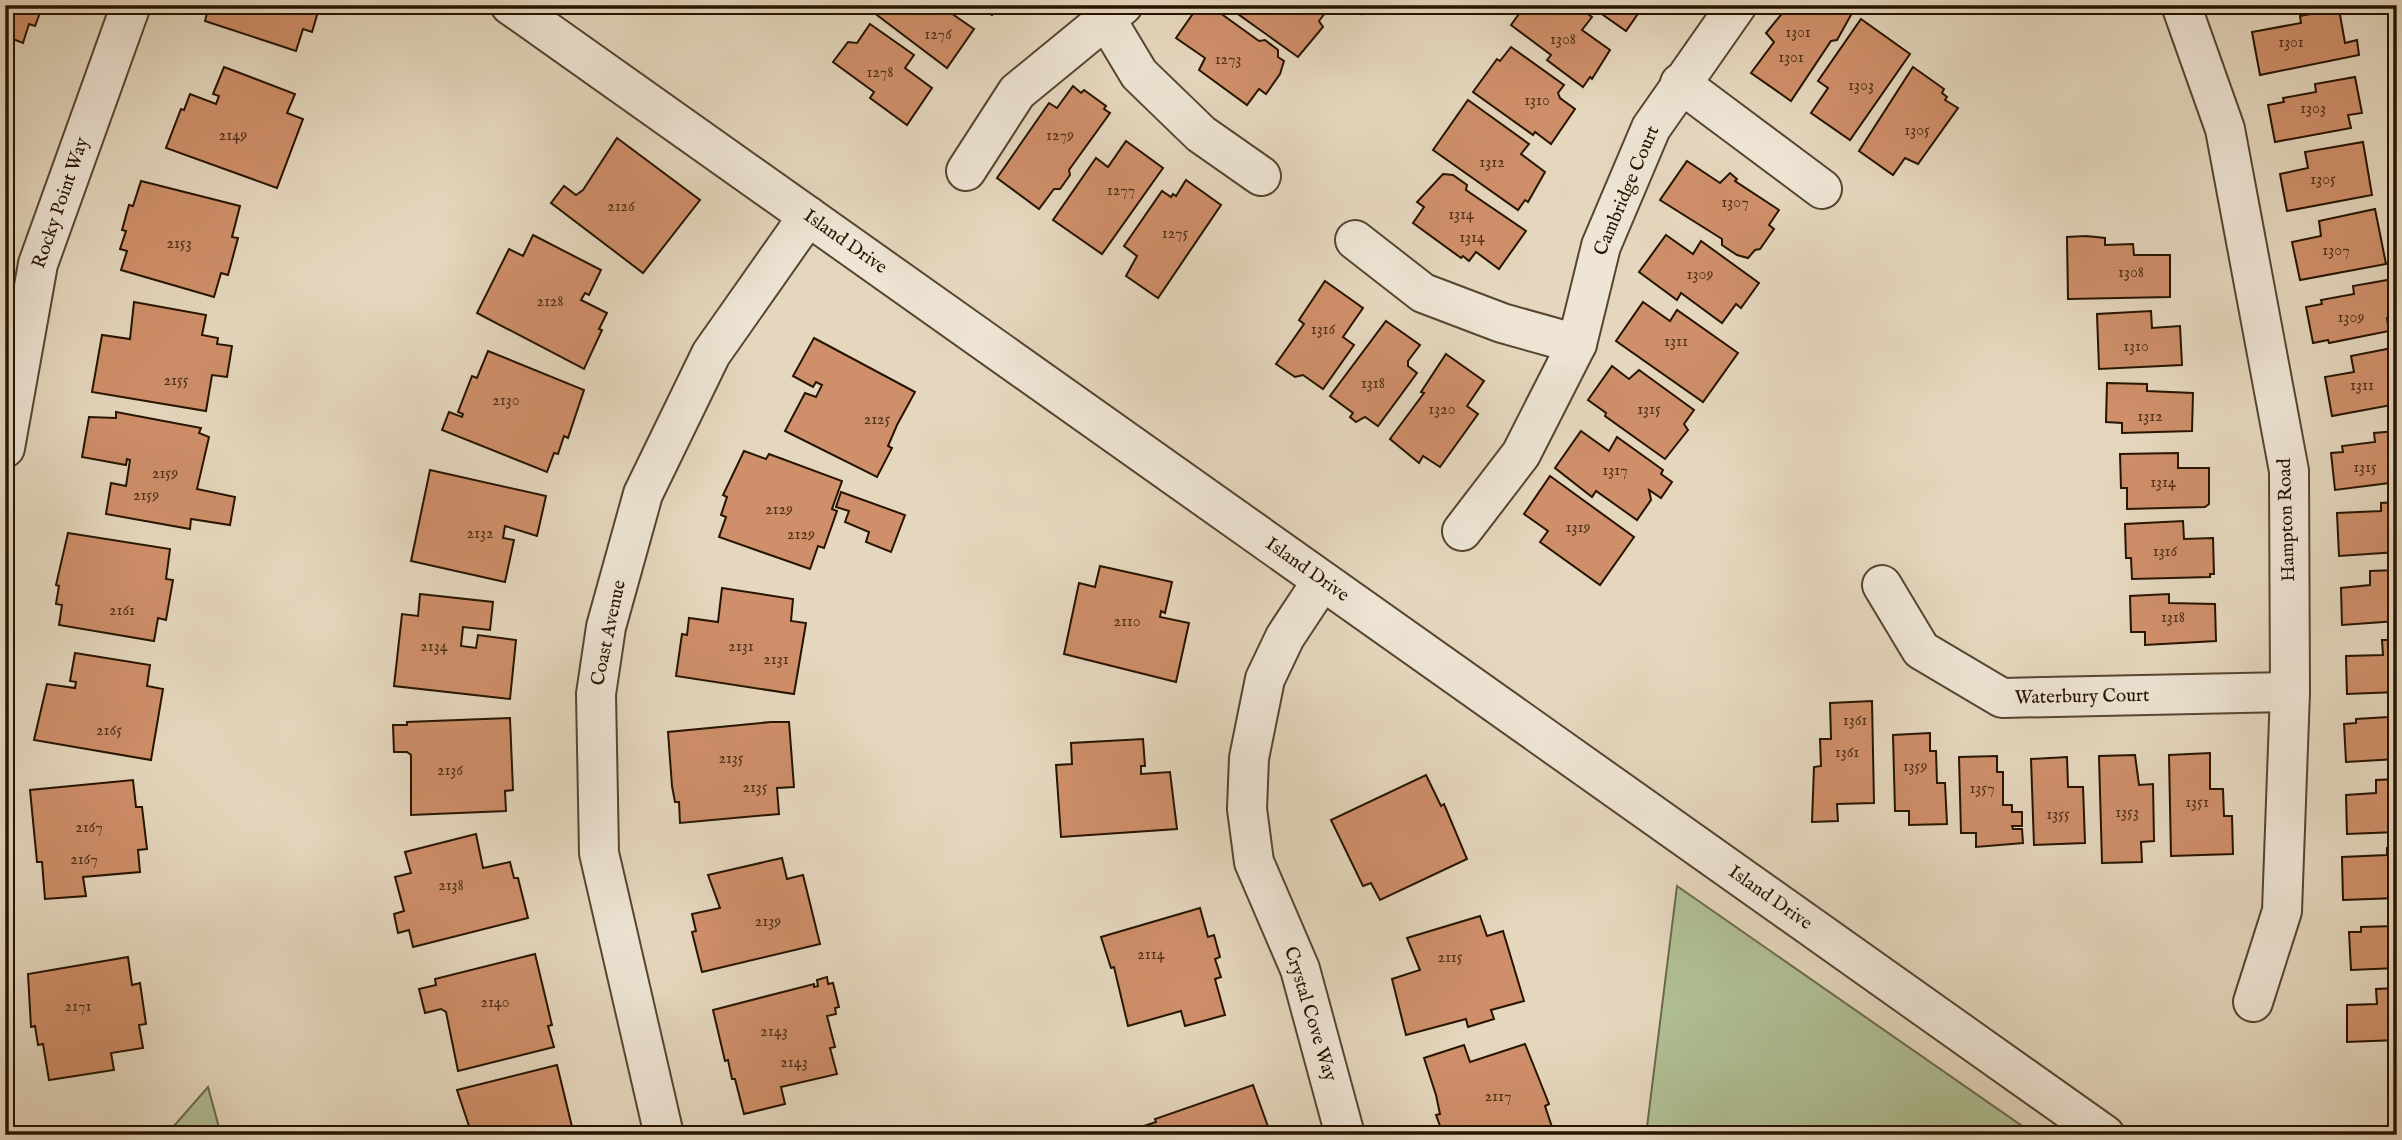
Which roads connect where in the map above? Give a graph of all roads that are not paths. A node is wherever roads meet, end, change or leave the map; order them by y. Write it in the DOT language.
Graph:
graph roads {
  1 [pos="131,5"];
  2 [pos="510,5"];
  3 [pos="1737,5"];
  4 [pos="2180,5"];
  5 [pos="1114,12"];
  6 [pos="1680,83"];
  7 [pos="966,172"];
  8 [pos="1261,176"];
  9 [pos="1822,189"];
  10 [pos="808,216"];
  11 [pos="1355,240"];
  12 [pos="1577,344"];
  13 [pos="5,448"];
  14 [pos="1462,531"];
  15 [pos="1322,580"];
  16 [pos="1882,586"];
  17 [pos="2290,692"];
  18 [pos="2253,1002"];
  19 [pos="664,1135"];
  20 [pos="1345,1135"];
  21 [pos="2105,1135"];
  1 -- 13 [label="street, Rocky Point Way"];
  2 -- 10 [label="street, Island Drive"];
  3 -- 6 [label="street, Cambridge Court"];
  4 -- 17 [label="street, Hampton Road"];
  5 -- 7 [label="street"];
  5 -- 8 [label="street"];
  6 -- 9 [label="street"];
  6 -- 12 [label="street, Cambridge Court"];
  10 -- 15 [label="street, Island Drive"];
  10 -- 19 [label="street, Coast Avenue"];
  11 -- 12 [label="street"];
  12 -- 14 [label="street, Cambridge Court"];
  15 -- 20 [label="street, Crystal Cove Way"];
  15 -- 21 [label="street, Island Drive"];
  16 -- 17 [label="street, Waterbury Court"];
  17 -- 18 [label="street, Hampton Road"];
}
